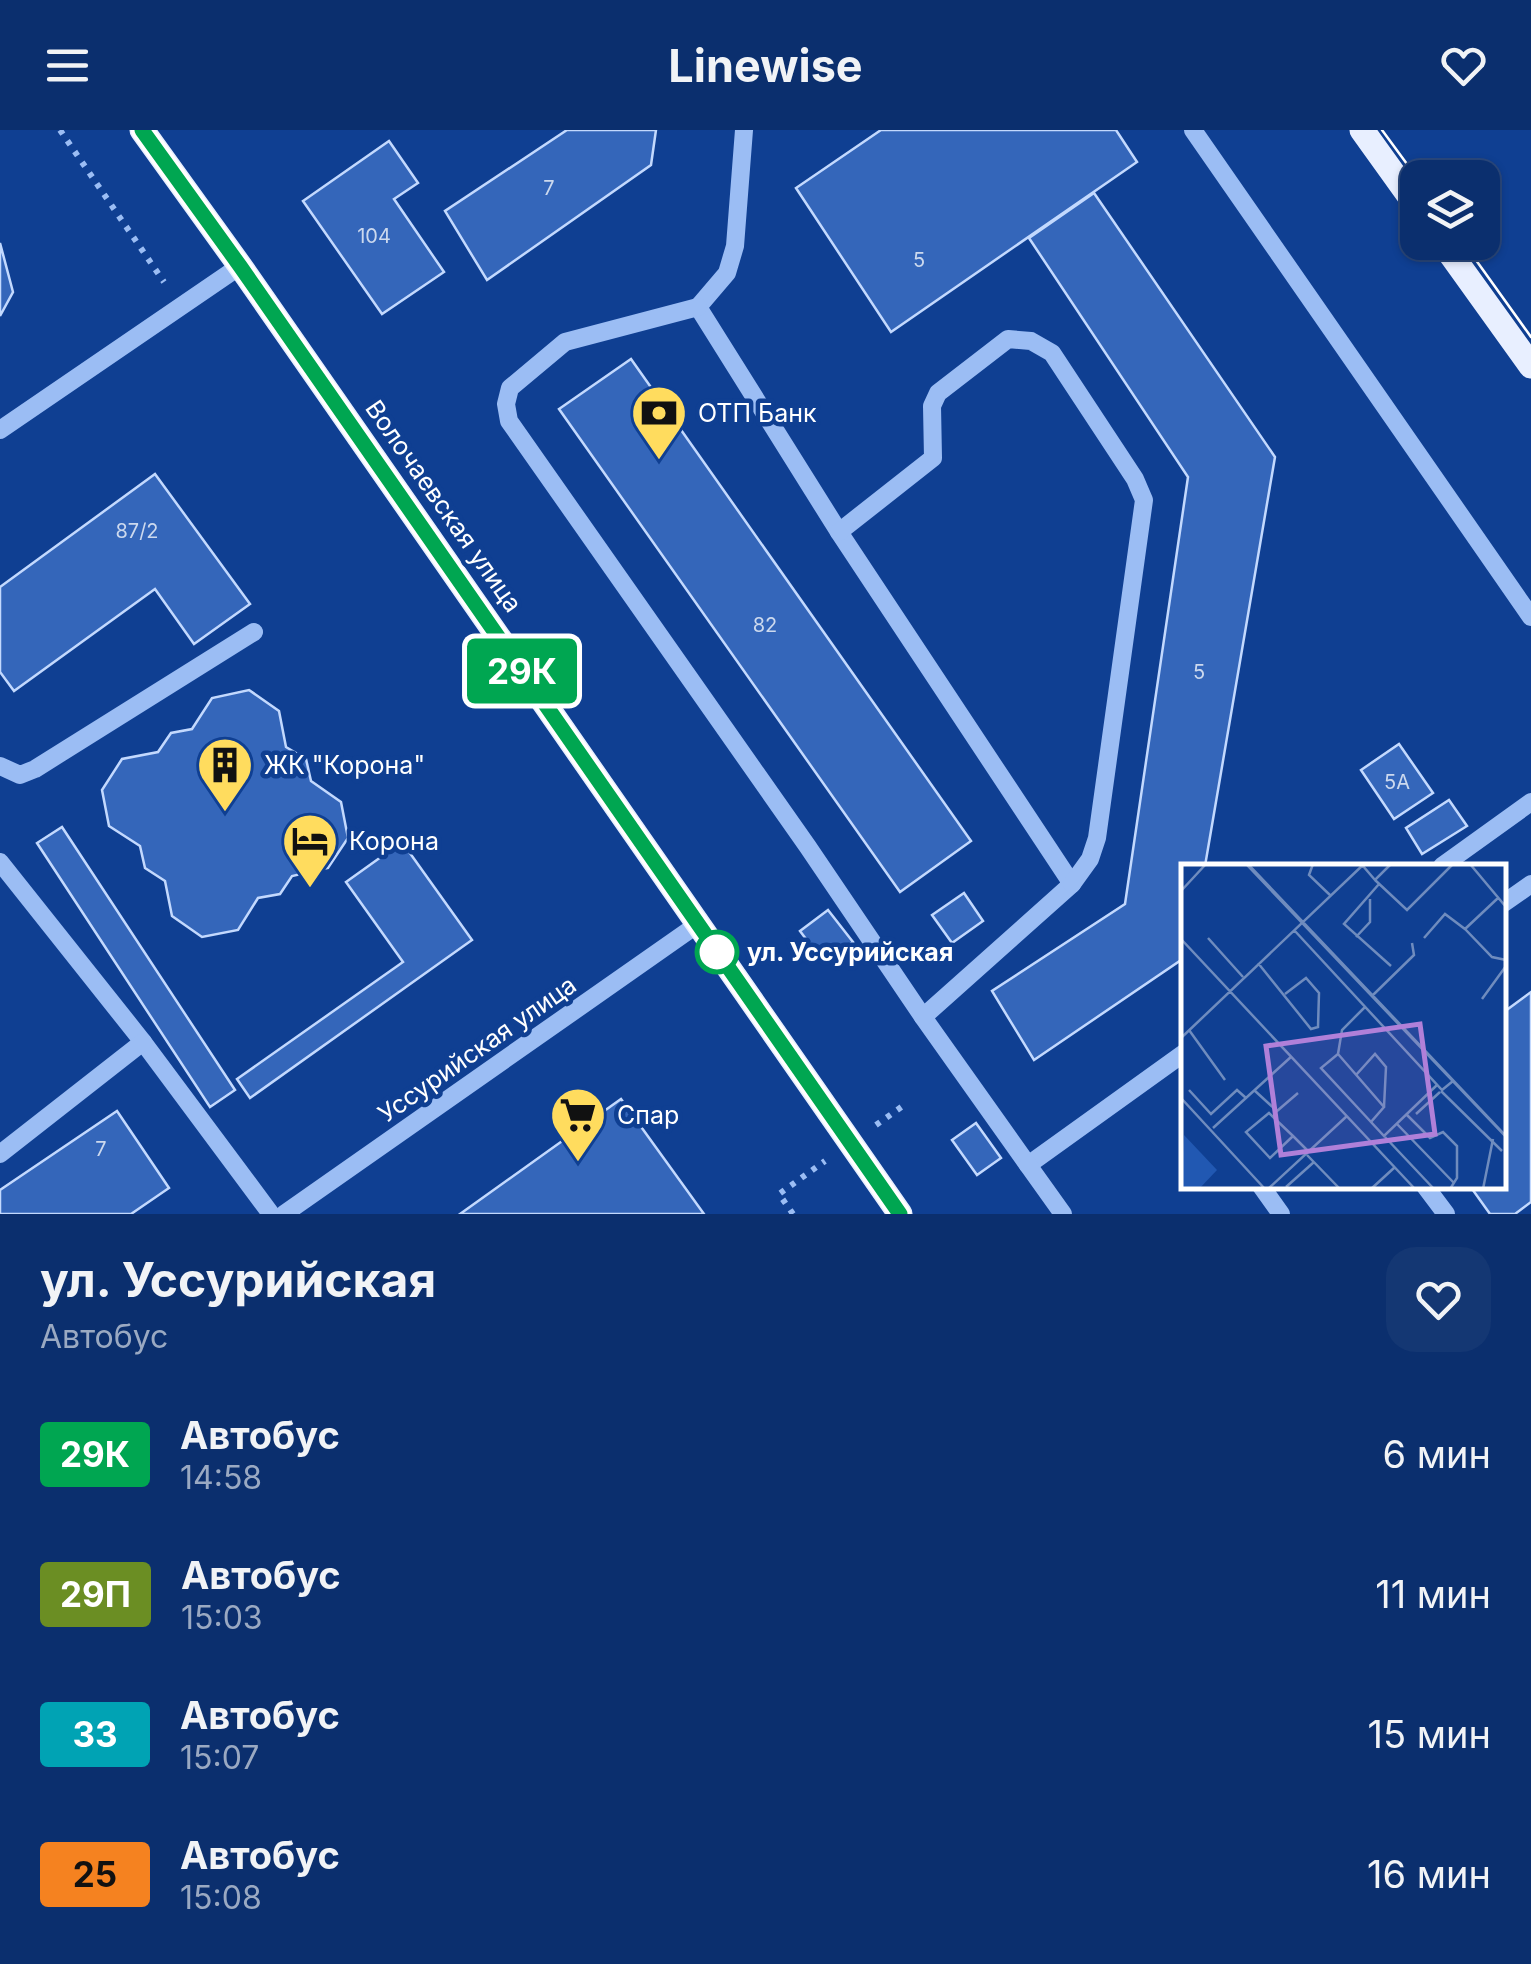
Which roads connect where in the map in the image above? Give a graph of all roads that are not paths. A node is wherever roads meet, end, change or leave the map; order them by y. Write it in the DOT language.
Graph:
graph roads {
  1 [pos="142,130"];
  2 [pos="744,130"];
  3 [pos="1194,130"];
  4 [pos="1362,130"];
  5 [pos="1400,183"];
  6 [pos="1455,260"];
  7 [pos="240,266"];
  8 [pos="698,307"];
  9 [pos="1531,366"];
  10 [pos="0,430"];
  11 [pos="839,532"];
  12 [pos="1531,617"];
  13 [pos="254,632"];
  14 [pos="0,766"];
  15 [pos="1531,802"];
  16 [pos="0,862"];
  17 [pos="1445,864"];
  18 [pos="1072,884"];
  19 [pos="1531,884"];
  20 [pos="1506,902"];
  21 [pos="698,924"];
  22 [pos="922,1017"];
  23 [pos="144,1042"];
  24 [pos="1178,1057"];
  25 [pos="0,1154"];
  26 [pos="1028,1165"];
  27 [pos="1263,1189"];
  28 [pos="1428,1189"];
  29 [pos="271,1214"];
  30 [pos="284,1214"];
  31 [pos="900,1214"];
  32 [pos="1063,1214"];
  33 [pos="1281,1214"];
  34 [pos="1446,1214"];
  1 -- 7 [label="main road, Волочаевская улица"];
  2 -- 8 [label="street"];
  3 -- 12 [label="street"];
  4 -- 5 [label="main road"];
  6 -- 9 [label="main road"];
  7 -- 10 [label="street"];
  7 -- 21 [label="main road, Волочаевская улица"];
  8 -- 11 [label="street"];
  8 -- 22 [label="street"];
  11 -- 18 [label="street"];
  11 -- 18 [label="street"];
  13 -- 14 [label="street"];
  15 -- 17 [label="street"];
  16 -- 23 [label="street"];
  18 -- 22 [label="street"];
  19 -- 20 [label="street"];
  21 -- 30 [label="street, Уссурийская улица"];
  21 -- 31 [label="main road, Волочаевская улица"];
  22 -- 26 [label="street"];
  23 -- 25 [label="street"];
  23 -- 29 [label="street"];
  24 -- 26 [label="street"];
  26 -- 32 [label="street"];
  27 -- 33 [label="street"];
  28 -- 34 [label="street"];
}
